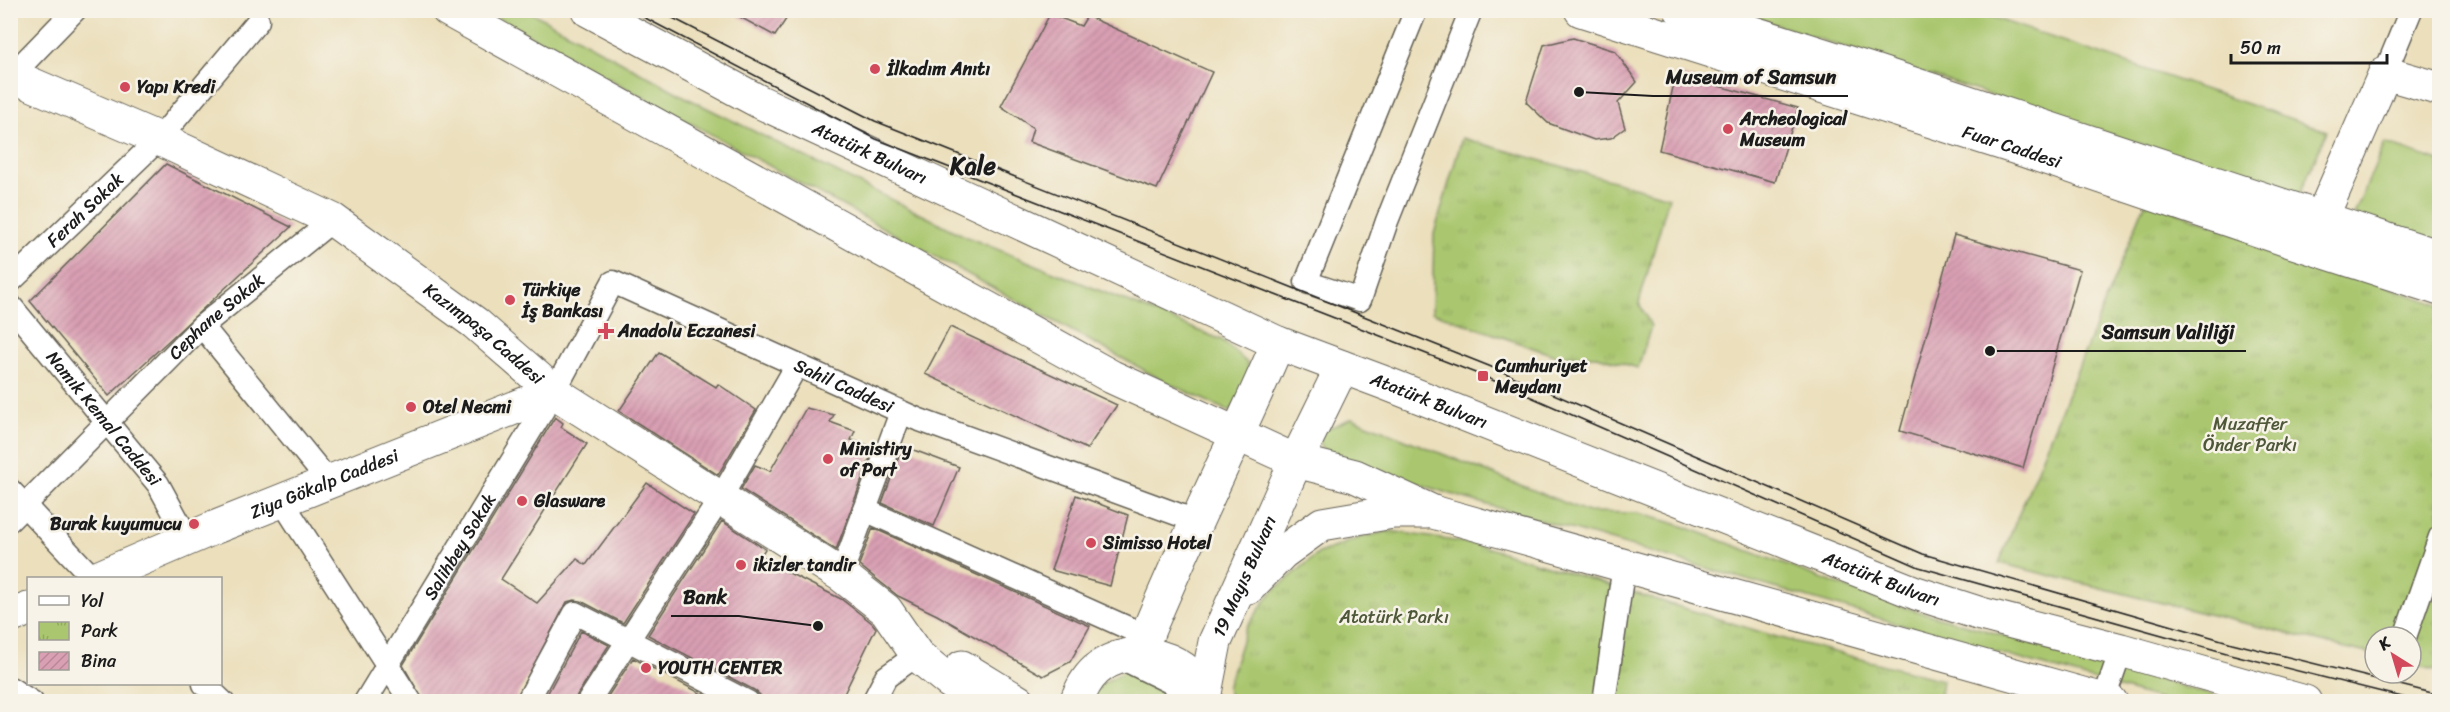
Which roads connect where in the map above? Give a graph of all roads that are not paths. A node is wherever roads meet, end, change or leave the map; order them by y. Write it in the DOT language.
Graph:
graph roads {
  1 [pos="75,10"];
  2 [pos="448,10"];
  3 [pos="588,10"];
  4 [pos="1416,10"];
  5 [pos="1471,10"];
  6 [pos="1581,10"];
  7 [pos="1681,10"];
  8 [pos="2411,10"];
  9 [pos="254,14"];
  10 [pos="2385,73"];
  11 [pos="11,76"];
  12 [pos="2439,89"];
  13 [pos="159,140"];
  14 [pos="2285,205"];
  15 [pos="333,220"];
  16 [pos="2330,220"];
  17 [pos="2277,244"];
  18 [pos="2327,253"];
  19 [pos="2439,257"];
  20 [pos="10,282"];
  21 [pos="2439,289"];
  22 [pos="10,305"];
  23 [pos="202,326"];
  24 [pos="1278,344"];
  25 [pos="797,365"];
  26 [pos="1342,367"];
  27 [pos="554,392"];
  28 [pos="901,412"];
  29 [pos="108,423"];
  30 [pos="1238,436"];
  31 [pos="1296,461"];
  32 [pos="329,482"];
  33 [pos="720,499"];
  34 [pos="282,501"];
  35 [pos="15,505"];
  36 [pos="864,510"];
  37 [pos="1433,512"];
  38 [pos="1196,521"];
  39 [pos="2439,537"];
  40 [pos="188,539"];
  41 [pos="1624,565"];
  42 [pos="841,575"];
  43 [pos="93,577"];
  44 [pos="100,577"];
  45 [pos="1234,601"];
  46 [pos="27,609"];
  47 [pos="10,617"];
  48 [pos="2409,625"];
  49 [pos="628,640"];
  50 [pos="1127,650"];
  51 [pos="2121,650"];
  52 [pos="917,655"];
  53 [pos="387,665"];
  54 [pos="205,685"];
  55 [pos="10,688"];
  56 [pos="709,693"];
  57 [pos="1002,694"];
  58 [pos="1207,699"];
  59 [pos="2107,700"];
  60 [pos="32,702"];
  61 [pos="223,702"];
  62 [pos="365,702"];
  63 [pos="411,702"];
  64 [pos="527,702"];
  65 [pos="588,702"];
  66 [pos="748,702"];
  67 [pos="873,702"];
  68 [pos="1076,702"];
  69 [pos="1604,702"];
  70 [pos="2305,702"];
  1 -- 11 [label="street"];
  2 -- 30 [label="main road"];
  3 -- 24 [label="main road, Atatürk Bulvarı"];
  4 -- 5 [label="street"];
  6 -- 17 [label="main road, Fuar Caddesi"];
  7 -- 14 [label="main road, Fuar Caddesi"];
  8 -- 10 [label="street"];
  9 -- 13 [label="street, Ferah Sokak"];
  10 -- 12 [label="main road"];
  10 -- 16 [label="main road"];
  11 -- 13 [label="main road, Kazımpaşa Caddesi"];
  13 -- 15 [label="main road, Kazımpaşa Caddesi"];
  13 -- 20 [label="street, Ferah Sokak"];
  14 -- 16 [label="main road, Fuar Caddesi"];
  14 -- 17 [label="street"];
  15 -- 23 [label="street, Cephane Sokak"];
  15 -- 27 [label="main road, Kazımpaşa Caddesi"];
  16 -- 17 [label="main road"];
  16 -- 18 [label="street"];
  16 -- 19 [label="main road, Fuar Caddesi"];
  17 -- 18 [label="main road, Fuar Caddesi"];
  18 -- 21 [label="main road, Fuar Caddesi"];
  22 -- 29 [label="street, Namık Kemal Caddesi"];
  23 -- 29 [label="street, Cephane Sokak"];
  23 -- 32 [label="street"];
  24 -- 26 [label="main road, Atatürk Bulvarı"];
  24 -- 30 [label="main road"];
  25 -- 27 [label="street, Sahil Caddesi"];
  25 -- 28 [label="street, Sahil Caddesi"];
  25 -- 33 [label="street"];
  26 -- 31 [label="main road, 19 Mayıs Bulvarı"];
  26 -- 51 [label="main road, Atatürk Bulvarı"];
  27 -- 32 [label="main road, Ziya Gökalp Caddesi"];
  27 -- 33 [label="main road, Kazımpaşa Caddesi"];
  27 -- 53 [label="street, Salihbey Sokak"];
  28 -- 36 [label="street"];
  28 -- 38 [label="street, Sahil Caddesi"];
  29 -- 35 [label="street"];
  29 -- 40 [label="street, Namık Kemal Caddesi"];
  30 -- 31 [label="main road"];
  30 -- 38 [label="main road"];
  31 -- 37 [label="main road"];
  31 -- 45 [label="main road, 19 Mayıs Bulvarı"];
  32 -- 34 [label="main road, Ziya Gökalp Caddesi"];
  33 -- 42 [label="main road, Kazımpaşa Caddesi"];
  33 -- 49 [label="street"];
  34 -- 40 [label="main road, Ziya Gökalp Caddesi"];
  34 -- 53 [label="street"];
  35 -- 43 [label="street"];
  36 -- 42 [label="street"];
  36 -- 50 [label="street"];
  37 -- 41 [label="main road"];
  37 -- 45 [label="main road"];
  38 -- 50 [label="main road"];
  39 -- 48 [label="street"];
  40 -- 44 [label="main road, Ziya Gökalp Caddesi"];
  41 -- 59 [label="main road"];
  41 -- 69 [label="street"];
  42 -- 52 [label="main road, Kazımpaşa Caddesi"];
  45 -- 58 [label="main road, 19 Mayıs Bulvarı"];
  46 -- 47 [label="main road"];
  49 -- 56 [label="street"];
  49 -- 64 [label="street"];
  49 -- 65 [label="street"];
  50 -- 58 [label="main road"];
  50 -- 68 [label="main road"];
  51 -- 59 [label="street"];
  51 -- 70 [label="main road, Atatürk Bulvarı"];
  52 -- 57 [label="main road"];
  52 -- 67 [label="street"];
  53 -- 62 [label="street, Salihbey Sokak"];
  53 -- 63 [label="street"];
  54 -- 61 [label="street"];
  55 -- 60 [label="street"];
  56 -- 66 [label="street"];
}
